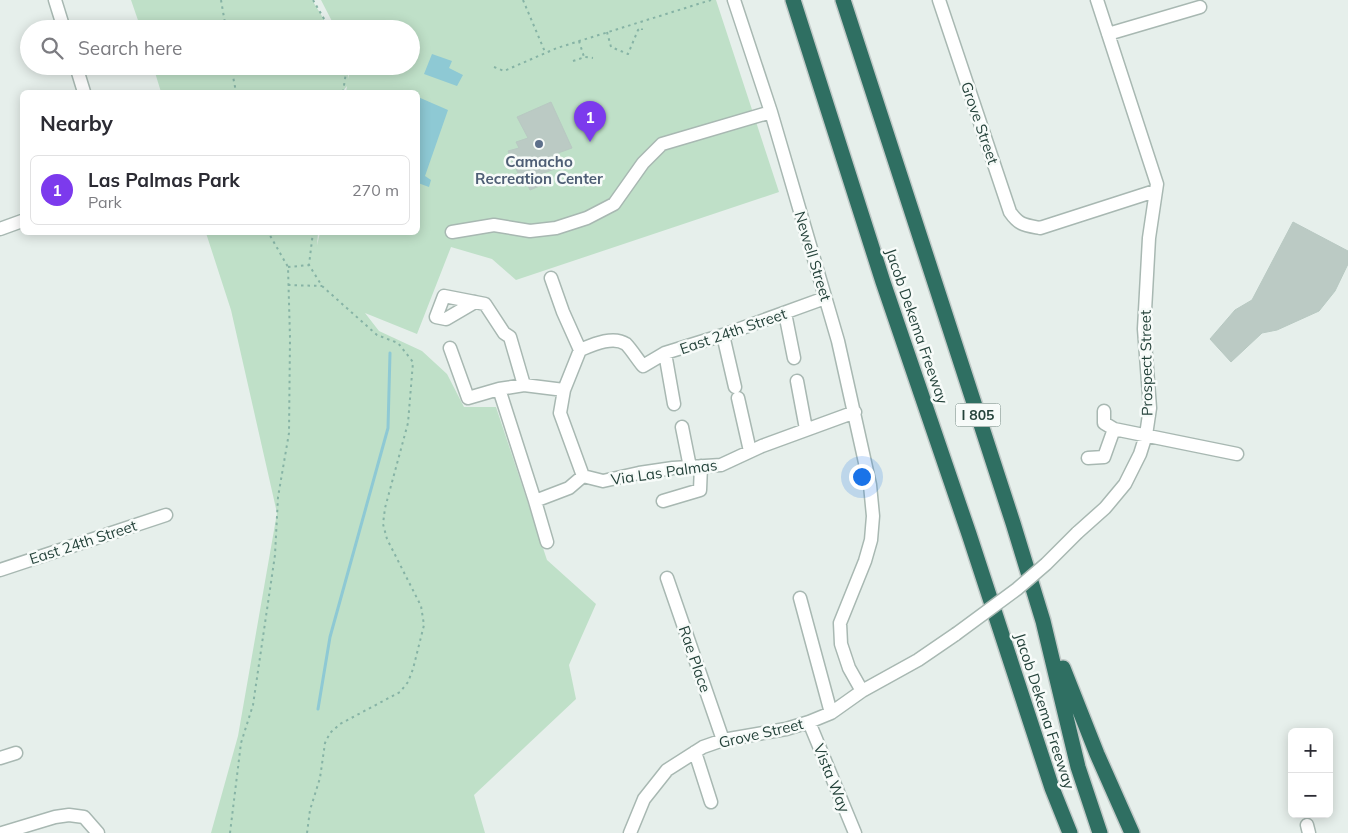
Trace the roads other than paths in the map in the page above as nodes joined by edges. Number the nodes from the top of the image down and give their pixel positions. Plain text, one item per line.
1 (55, 0) edge
2 (734, 0) edge
3 (793, 0) edge
4 (843, 0) edge
5 (939, 0) edge
6 (1097, 0) edge
7 (1200, 7) dead end
8 (61, 20) edge
9 (1108, 34) junction
10 (79, 75) edge
11 (83, 90) edge
12 (771, 112) junction
13 (1155, 191) junction
14 (20, 222) edge
15 (0, 229) edge
16 (452, 232) dead end
17 (551, 278) dead end
18 (825, 298) junction
19 (475, 302) dead end
20 (785, 313) junction
21 (723, 335) junction
22 (450, 348) dead end
23 (580, 350) junction
24 (665, 353) junction
25 (794, 358) dead end
26 (798, 381) dead end
27 (524, 385) junction
28 (499, 389) junction
29 (564, 390) junction
30 (674, 404) dead end
31 (1104, 410) dead end
32 (855, 412) junction
33 (682, 427) dead end
34 (806, 429) junction
35 (1114, 429) junction
36 (1146, 436) junction
37 (750, 451) junction
38 (1238, 454) dead end
39 (1088, 458) dead end
40 (695, 466) junction
41 (583, 476) junction
42 (535, 501) junction
43 (663, 501) dead end
44 (166, 515) dead end
45 (547, 542) dead end
46 (0, 570) edge
47 (667, 578) dead end
48 (800, 598) dead end
49 (1043, 621) junction
50 (862, 691) junction
51 (831, 712) junction
52 (809, 722) junction
53 (723, 740) junction
54 (695, 752) junction
55 (16, 753) dead end
56 (0, 758) edge
57 (711, 802) dead end
58 (1069, 832) edge
59 (2, 833) edge
60 (98, 833) edge
61 (630, 833) edge
62 (855, 833) edge
63 (1100, 833) edge
64 (1132, 833) edge

1 - 8 street
2 - 12 street, Newell Street
3 - 58 highway, Jacob Dekema Freeway / I 805
4 - 49 highway, Jacob Dekema Freeway / I 805
5 - 13 street, Grove Street
6 - 9 street, Prospect Street
7 - 9 street
9 - 13 street, Prospect Street
10 - 11 street
12 - 16 street
12 - 18 street, Newell Street
13 - 36 street, Prospect Street
14 - 15 street
17 - 23 street
18 - 20 street, East 24th Street
18 - 32 street, Newell Street
19 - 27 street
20 - 21 street, East 24th Street
20 - 25 street
21 - 24 street, East 24th Street
21 - 37 street
22 - 28 street
23 - 24 street, East 24th Street
23 - 29 street
24 - 30 street
26 - 34 street
27 - 28 street
27 - 29 street
28 - 42 street
29 - 41 street
31 - 35 street
32 - 34 street, Via Las Palmas
32 - 50 street, Newell Street
33 - 40 street
34 - 37 street, Via Las Palmas
35 - 36 street
35 - 39 street
36 - 38 street
36 - 50 street, Prospect Street, bridge
37 - 40 street, Via Las Palmas
40 - 41 street, Via Las Palmas
40 - 43 street
41 - 42 street
42 - 45 street
44 - 46 street, East 24th Street
47 - 53 street, Rae Place
48 - 51 street
49 - 63 highway, Jacob Dekema Freeway / I 805
49 - 64 highway
50 - 51 street, Grove Street
51 - 52 street, Grove Street
52 - 53 street, Grove Street
52 - 62 street, Vista Way
53 - 54 street, Grove Street
54 - 57 street
54 - 61 street, Grove Street
55 - 56 street
59 - 60 street

